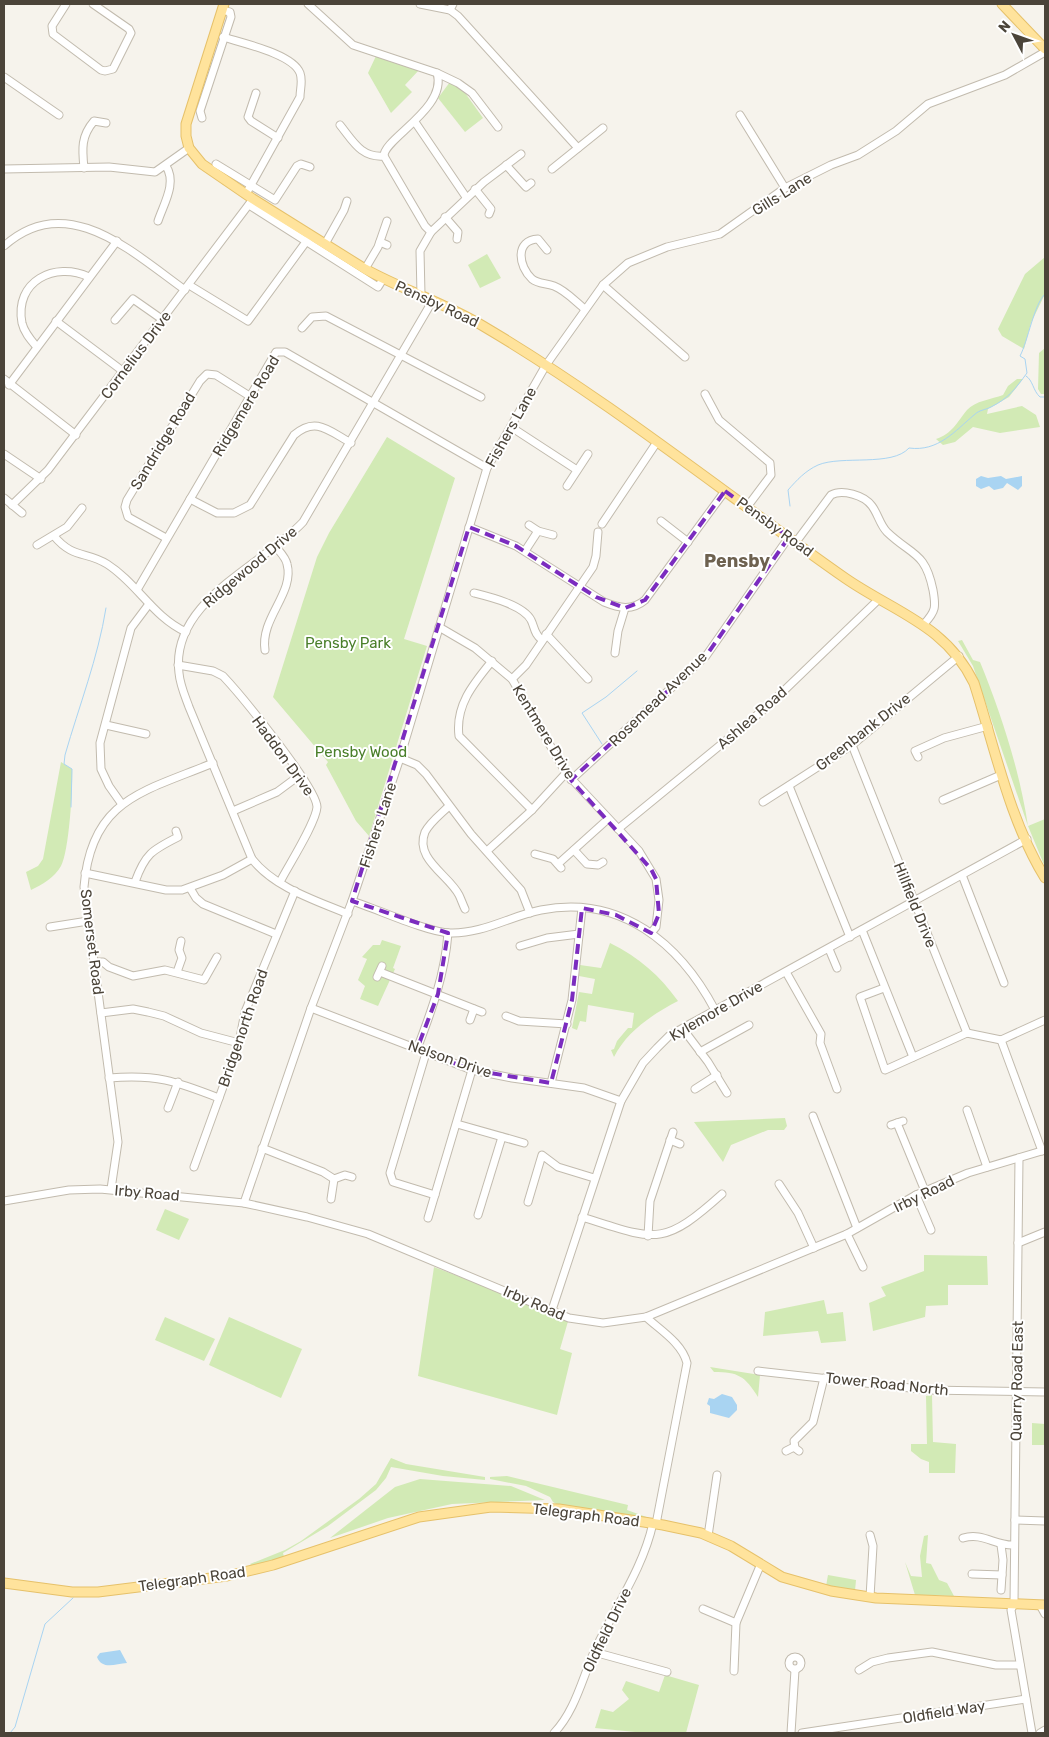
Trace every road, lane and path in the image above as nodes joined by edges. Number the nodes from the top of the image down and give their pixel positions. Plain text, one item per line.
1 (65, 4) edge
2 (93, 4) edge
3 (308, 4) edge
4 (420, 4) edge
5 (1002, 4) edge
6 (223, 7) edge
7 (452, 7) edge
8 (223, 37) junction
9 (1045, 50) edge
10 (437, 73) junction
11 (4, 77) edge
12 (246, 98) dead end
13 (59, 115) dead end
14 (740, 115) dead end
15 (202, 118) dead end
16 (106, 122) dead end
17 (415, 122) junction
18 (340, 125) dead end
19 (498, 127) dead end
20 (602, 128) dead end
21 (278, 138) junction
22 (190, 148) junction
23 (578, 148) junction
24 (520, 154) dead end
25 (384, 156) junction
26 (216, 164) dead end
27 (506, 165) junction
28 (166, 166) junction
29 (310, 167) dead end
30 (84, 168) junction
31 (4, 169) edge
32 (552, 169) dead end
33 (531, 184) dead end
34 (252, 186) junction
35 (785, 188) junction
36 (475, 189) junction
37 (466, 197) junction
38 (250, 199) junction
39 (347, 201) dead end
40 (492, 210) dead end
41 (445, 217) junction
42 (158, 221) dead end
43 (387, 221) dead end
44 (431, 232) junction
45 (460, 235) dead end
46 (308, 239) junction
47 (116, 242) junction
48 (325, 244) junction
49 (4, 246) edge
50 (547, 250) dead end
51 (348, 264) junction
52 (365, 268) junction
53 (89, 277) junction
54 (383, 279) junction
55 (603, 285) junction
56 (187, 288) junction
57 (421, 294) junction
58 (433, 300) junction
59 (585, 309) junction
60 (115, 320) dead end
61 (163, 320) junction
62 (56, 321) junction
63 (302, 328) dead end
64 (36, 346) junction
65 (402, 354) junction
66 (685, 357) dead end
67 (546, 365) junction
68 (124, 372) junction
69 (6, 382) edge
70 (705, 394) dead end
71 (251, 397) junction
72 (481, 397) dead end
73 (374, 403) junction
74 (511, 427) junction
75 (76, 435) junction
76 (657, 442) junction
77 (351, 443) junction
78 (4, 454) edge
79 (588, 454) dead end
80 (487, 468) junction
81 (577, 470) junction
82 (41, 479) junction
83 (567, 486) dead end
84 (725, 491) junction
85 (4, 498) edge
86 (190, 499) junction
87 (12, 505) junction
88 (747, 507) junction
89 (82, 508) dead end
90 (22, 514) dead end
91 (660, 521) dead end
92 (602, 524) dead end
93 (529, 525) dead end
94 (469, 526) junction
95 (538, 531) junction
96 (598, 532) dead end
97 (553, 535) dead end
98 (54, 536) junction
99 (166, 538) junction
100 (793, 540) junction
101 (688, 542) junction
102 (37, 545) dead end
103 (276, 547) junction
104 (525, 552) junction
105 (579, 586) junction
106 (137, 590) junction
107 (474, 593) dead end
108 (880, 600) junction
109 (149, 604) junction
110 (625, 608) junction
111 (924, 624) junction
112 (438, 628) junction
113 (186, 632) junction
114 (544, 637) junction
115 (265, 651) dead end
116 (615, 652) dead end
117 (959, 656) junction
118 (492, 661) junction
119 (178, 665) junction
120 (512, 679) junction
121 (589, 679) dead end
122 (106, 725) junction
123 (988, 726) junction
124 (146, 734) dead end
125 (852, 745) junction
126 (918, 757) dead end
127 (400, 758) junction
128 (213, 763) junction
129 (566, 773) junction
130 (300, 775) junction
131 (1001, 775) junction
132 (571, 780) junction
133 (789, 786) junction
134 (943, 800) dead end
135 (763, 802) dead end
136 (121, 804) junction
137 (449, 806) junction
138 (532, 810) junction
139 (233, 811) junction
140 (608, 819) junction
141 (618, 829) junction
142 (176, 831) dead end
143 (1027, 839) junction
144 (574, 850) junction
145 (486, 852) junction
146 (535, 854) dead end
147 (252, 859) junction
148 (603, 862) dead end
149 (85, 873) junction
150 (962, 875) junction
151 (1045, 878) edge
152 (135, 882) junction
153 (280, 882) junction
154 (190, 888) junction
155 (295, 891) junction
156 (352, 901) junction
157 (914, 902) junction
158 (582, 908) junction
159 (465, 909) dead end
160 (530, 913) junction
161 (348, 914) junction
162 (88, 920) junction
163 (50, 927) dead end
164 (862, 930) junction
165 (448, 933) junction
166 (651, 933) junction
167 (276, 934) junction
168 (579, 934) junction
169 (850, 937) junction
170 (181, 941) dead end
171 (520, 946) dead end
172 (829, 949) junction
173 (217, 954) dead end
174 (94, 962) junction
175 (837, 968) dead end
176 (177, 972) junction
177 (380, 972) dead end
178 (786, 972) junction
179 (1004, 983) dead end
180 (884, 988) junction
181 (438, 994) junction
182 (311, 1008) junction
183 (474, 1009) junction
184 (715, 1010) junction
185 (482, 1012) dead end
186 (101, 1013) junction
187 (506, 1016) dead end
188 (470, 1020) dead end
189 (1045, 1020) edge
190 (567, 1024) junction
191 (749, 1025) dead end
192 (682, 1029) junction
193 (967, 1033) junction
194 (1000, 1040) junction
195 (239, 1043) junction
196 (418, 1049) junction
197 (700, 1052) junction
198 (426, 1053) junction
199 (913, 1057) junction
200 (472, 1070) junction
201 (717, 1075) junction
202 (109, 1078) junction
203 (178, 1082) junction
204 (551, 1083) junction
205 (697, 1085) dead end
206 (837, 1089) dead end
207 (727, 1093) dead end
208 (219, 1098) junction
209 (621, 1101) junction
210 (168, 1108) dead end
211 (967, 1110) dead end
212 (813, 1116) dead end
213 (897, 1123) dead end
214 (456, 1124) junction
215 (673, 1132) dead end
216 (502, 1137) junction
217 (670, 1140) junction
218 (524, 1143) dead end
219 (680, 1144) dead end
220 (262, 1148) junction
221 (1044, 1151) edge
222 (1019, 1158) junction
223 (194, 1167) dead end
224 (987, 1167) junction
225 (352, 1177) dead end
226 (594, 1178) junction
227 (334, 1179) junction
228 (779, 1184) dead end
229 (111, 1189) junction
230 (925, 1191) junction
231 (722, 1194) dead end
232 (435, 1195) junction
233 (916, 1195) junction
234 (331, 1199) dead end
235 (4, 1201) edge
236 (528, 1202) dead end
237 (244, 1203) junction
238 (478, 1215) dead end
239 (582, 1217) junction
240 (428, 1218) dead end
241 (857, 1228) junction
242 (931, 1230) dead end
243 (1045, 1232) edge
244 (847, 1234) junction
245 (648, 1236) junction
246 (1018, 1243) junction
247 (814, 1248) junction
248 (862, 1267) dead end
249 (552, 1310) junction
250 (646, 1317) junction
251 (758, 1371) dead end
252 (824, 1378) junction
253 (1016, 1390) junction
254 (1045, 1392) edge
255 (786, 1451) dead end
256 (717, 1474) dead end
257 (1015, 1520) junction
258 (1045, 1521) edge
259 (655, 1524) junction
260 (870, 1535) dead end
261 (708, 1536) junction
262 (962, 1538) dead end
263 (1001, 1545) junction
264 (1014, 1545) junction
265 (760, 1566) junction
266 (972, 1574) dead end
267 (1002, 1575) junction
268 (4, 1583) edge
269 (1002, 1590) dead end
270 (870, 1597) junction
271 (1014, 1604) junction
272 (1043, 1605) edge
273 (703, 1609) dead end
274 (1045, 1614) edge
275 (736, 1623) junction
276 (594, 1652) junction
277 (1020, 1665) junction
278 (795, 1670) dead end
279 (859, 1670) dead end
280 (667, 1672) dead end
281 (734, 1672) dead end
282 (1026, 1699) junction
283 (1045, 1730) edge
284 (554, 1733) edge
285 (790, 1733) edge
286 (802, 1733) edge
287 (1032, 1733) edge
288 (1040, 1733) edge

1 - 2 street
3 - 10 street
4 - 7 street
5 - 9 main road
6 - 8 street
6 - 22 main road
7 - 23 street
8 - 15 street
8 - 21 street, Cornelius Drive
9 - 35 street, Gills Lane
10 - 17 street
10 - 19 street
11 - 13 street
12 - 21 street
14 - 35 street
16 - 30 street
17 - 25 street
17 - 37 street
18 - 25 street
20 - 23 street
21 - 34 street, Cornelius Drive
22 - 28 street
22 - 38 main road, Pensby Road
23 - 32 street
24 - 27 street
25 - 44 street
26 - 34 street
27 - 33 street
27 - 36 street
28 - 30 street
28 - 42 street
29 - 34 street
30 - 31 street
34 - 38 street, Cornelius Drive
35 - 55 street, Gills Lane
36 - 37 street
36 - 40 street
37 - 41 street
38 - 46 main road, Pensby Road
38 - 56 street, Cornelius Drive
39 - 48 street
41 - 44 street
41 - 45 street
43 - 52 street
44 - 57 street
46 - 48 main road, Pensby Road
46 - 51 street, Pensby Road
46 - 56 street
47 - 49 street
47 - 53 street
47 - 56 street
48 - 51 main road, Pensby Road
50 - 59 street
51 - 52 main road, Pensby Road
51 - 54 street, Pensby Road
52 - 54 main road, Pensby Road
53 - 62 street
53 - 64 street
54 - 57 main road, Pensby Road
55 - 59 street, Gills Lane
55 - 66 street
56 - 61 street, Cornelius Drive
57 - 58 main road, Pensby Road
58 - 65 street, Ridgewood Drive
58 - 67 main road, Pensby Road
59 - 67 street, Gills Lane
60 - 61 street
61 - 68 street, Cornelius Drive
62 - 64 street
62 - 68 street
63 - 65 street
64 - 69 street
65 - 72 street
65 - 73 street, Ridgewood Drive
67 - 74 street, Fishers Lane
67 - 76 main road, Pensby Road
68 - 75 street, Cornelius Drive
69 - 75 street
70 - 88 street
71 - 73 street, Ridgemere Road
71 - 86 street, Ridgemere Road
71 - 99 street, Sandridge Road
73 - 77 street, Ridgewood Drive
73 - 80 street, Ridgemere Road
74 - 80 street, Fishers Lane
74 - 81 street
75 - 82 street, Cornelius Drive
76 - 84 main road, Pensby Road
76 - 92 street
77 - 86 street
77 - 103 street, Ridgewood Drive
78 - 82 street
79 - 81 street
80 - 94 street, Fishers Lane
81 - 83 street
82 - 87 street, Cornelius Drive
84 - 88 main road, Pensby Road
84 - 101 street
85 - 87 street
86 - 99 street, Ridgemere Road
87 - 90 street
88 - 100 main road, Pensby Road
89 - 98 street
91 - 101 street
93 - 95 street
94 - 104 street
94 - 112 street, Fishers Lane
95 - 97 street
95 - 104 street
96 - 105 street
98 - 102 street
98 - 106 street
99 - 106 street, Ridgemere Road
100 - 108 main road, Pensby Road
100 - 111 street, Rosemead Avenue
100 - 132 street, Rosemead Avenue
101 - 110 street
103 - 113 street, Ridgewood Drive
103 - 115 street
104 - 105 street
105 - 110 street
105 - 114 street
106 - 109 street
107 - 114 street
108 - 111 main road, Pensby Road
108 - 141 street, Ashlea Road
109 - 113 street
109 - 122 street
110 - 116 street
111 - 117 main road, Pensby Road
112 - 118 street, Kentmere Drive
112 - 127 street, Fishers Lane
113 - 119 street, Ridgewood Drive
114 - 120 street
114 - 121 street
117 - 123 main road, Pensby Road
117 - 125 street, Greenbank Drive
118 - 120 street, Kentmere Drive
118 - 138 street
119 - 128 street, Ridgewood Drive
119 - 130 street, Haddon Drive
120 - 129 street, Kentmere Drive
122 - 124 street
122 - 136 street
123 - 126 street
123 - 131 main road, Pensby Road
125 - 133 street, Greenbank Drive
125 - 157 street, Hillfield Drive
127 - 137 street
127 - 156 street, Fishers Lane
128 - 136 street, Somerset Road
128 - 139 street, Ridgewood Drive
129 - 132 street, Kentmere Drive
129 - 138 street
130 - 139 street
130 - 153 street, Haddon Drive
131 - 134 street
131 - 143 main road, Pensby Road
132 - 140 street, Kentmere Drive
133 - 135 street, Greenbank Drive
133 - 169 street
136 - 149 street, Somerset Road
137 - 145 street
137 - 159 street
138 - 145 street
139 - 147 street, Ridgewood Drive
140 - 141 street, Kentmere Drive
140 - 144 street
141 - 166 street, Kentmere Drive
142 - 152 street
143 - 150 street, Kylemore Drive
143 - 151 main road, Pensby Road
144 - 146 street
144 - 148 street
145 - 160 street
147 - 153 street, Ridgewood Drive
147 - 154 street
149 - 152 street
149 - 162 street, Somerset Road
150 - 157 street, Kylemore Drive
150 - 179 street
152 - 154 street
153 - 155 street, Ridgewood Drive
154 - 167 street
155 - 161 street, Ridgewood Drive
155 - 167 street, Bridgenorth Road
156 - 161 street, Fishers Lane
156 - 165 street
157 - 164 street, Kylemore Drive
157 - 193 street, Hillfield Drive
158 - 160 street
158 - 166 street
158 - 168 street
160 - 165 street
161 - 182 street, Fishers Lane
162 - 163 street
162 - 174 street, Somerset Road
164 - 169 street, Kylemore Drive
164 - 180 street
165 - 181 street
166 - 184 street
167 - 195 street, Bridgenorth Road
168 - 171 street
168 - 190 street
169 - 172 street, Kylemore Drive
170 - 176 street
172 - 175 street
172 - 178 street, Kylemore Drive
173 - 176 street
174 - 176 street
174 - 186 street, Somerset Road
177 - 181 street
178 - 184 street, Kylemore Drive
178 - 206 street
180 - 199 street
180 - 199 street
181 - 183 street
181 - 196 street
182 - 196 street, Nelson Drive
182 - 220 street, Fishers Lane
183 - 185 street
183 - 188 street
184 - 192 street, Kylemore Drive
186 - 195 street
186 - 202 street, Somerset Road
187 - 190 street
189 - 194 street
190 - 204 street
191 - 197 street
192 - 197 street
192 - 209 street, Kylemore Drive
193 - 194 street
193 - 199 street
194 - 221 street
195 - 208 street, Bridgenorth Road
196 - 198 street, Nelson Drive
197 - 201 street
198 - 200 street, Nelson Drive
198 - 232 street
200 - 204 street, Nelson Drive
200 - 214 street
201 - 205 street
201 - 207 street
202 - 203 street
202 - 229 street, Somerset Road
203 - 208 street
203 - 210 street
204 - 209 street, Nelson Drive
208 - 223 street, Bridgenorth Road
209 - 226 street, Kylemore Drive
211 - 224 street
212 - 241 street
213 - 230 street
214 - 216 street
214 - 232 street
215 - 217 street
216 - 218 street
216 - 238 street
217 - 219 street
217 - 245 street
220 - 227 street
220 - 237 street, Fishers Lane
221 - 222 street, Irby Road
222 - 224 street, Irby Road
222 - 246 street, Quarry Road East
224 - 230 street, Irby Road
225 - 227 street
226 - 236 street
226 - 239 street, Kylemore Drive
227 - 234 street
228 - 247 street
229 - 235 street, Irby Road
229 - 237 street, Irby Road
230 - 233 street, Irby Road
231 - 245 street
232 - 240 street
233 - 241 street, Irby Road
233 - 242 street
237 - 249 street, Irby Road
239 - 245 street
239 - 249 street, Kylemore Drive
241 - 244 street, Irby Road
243 - 246 street
244 - 247 street, Irby Road
244 - 248 street
246 - 253 street, Quarry Road East
247 - 250 street, Irby Road
249 - 250 street, Irby Road
250 - 259 street, Oldfield Drive
251 - 252 street, Tower Road North
252 - 253 street, Tower Road North
252 - 255 street
253 - 254 street, Tower Road North
253 - 257 street, Quarry Road East
256 - 261 street
257 - 258 street
257 - 264 street, Quarry Road East
259 - 261 main road, Telegraph Road
259 - 268 main road, Telegraph Road
259 - 276 street, Oldfield Drive
260 - 270 street
261 - 265 main road, Telegraph Road
262 - 263 street
263 - 264 street
263 - 267 street
264 - 271 street, Quarry Road East
265 - 270 main road, Telegraph Road
265 - 275 street
266 - 267 street
267 - 269 street
270 - 271 main road, Telegraph Road
271 - 272 main road, Telegraph Road
271 - 277 street, Quarry Road East
272 - 274 street
273 - 275 street
275 - 281 street
276 - 280 street
276 - 284 street, Oldfield Drive
277 - 279 street
277 - 282 street, Quarry Road East
278 - 285 street
282 - 286 street, Oldfield Way
282 - 287 street, Quarry Road East
283 - 288 street

